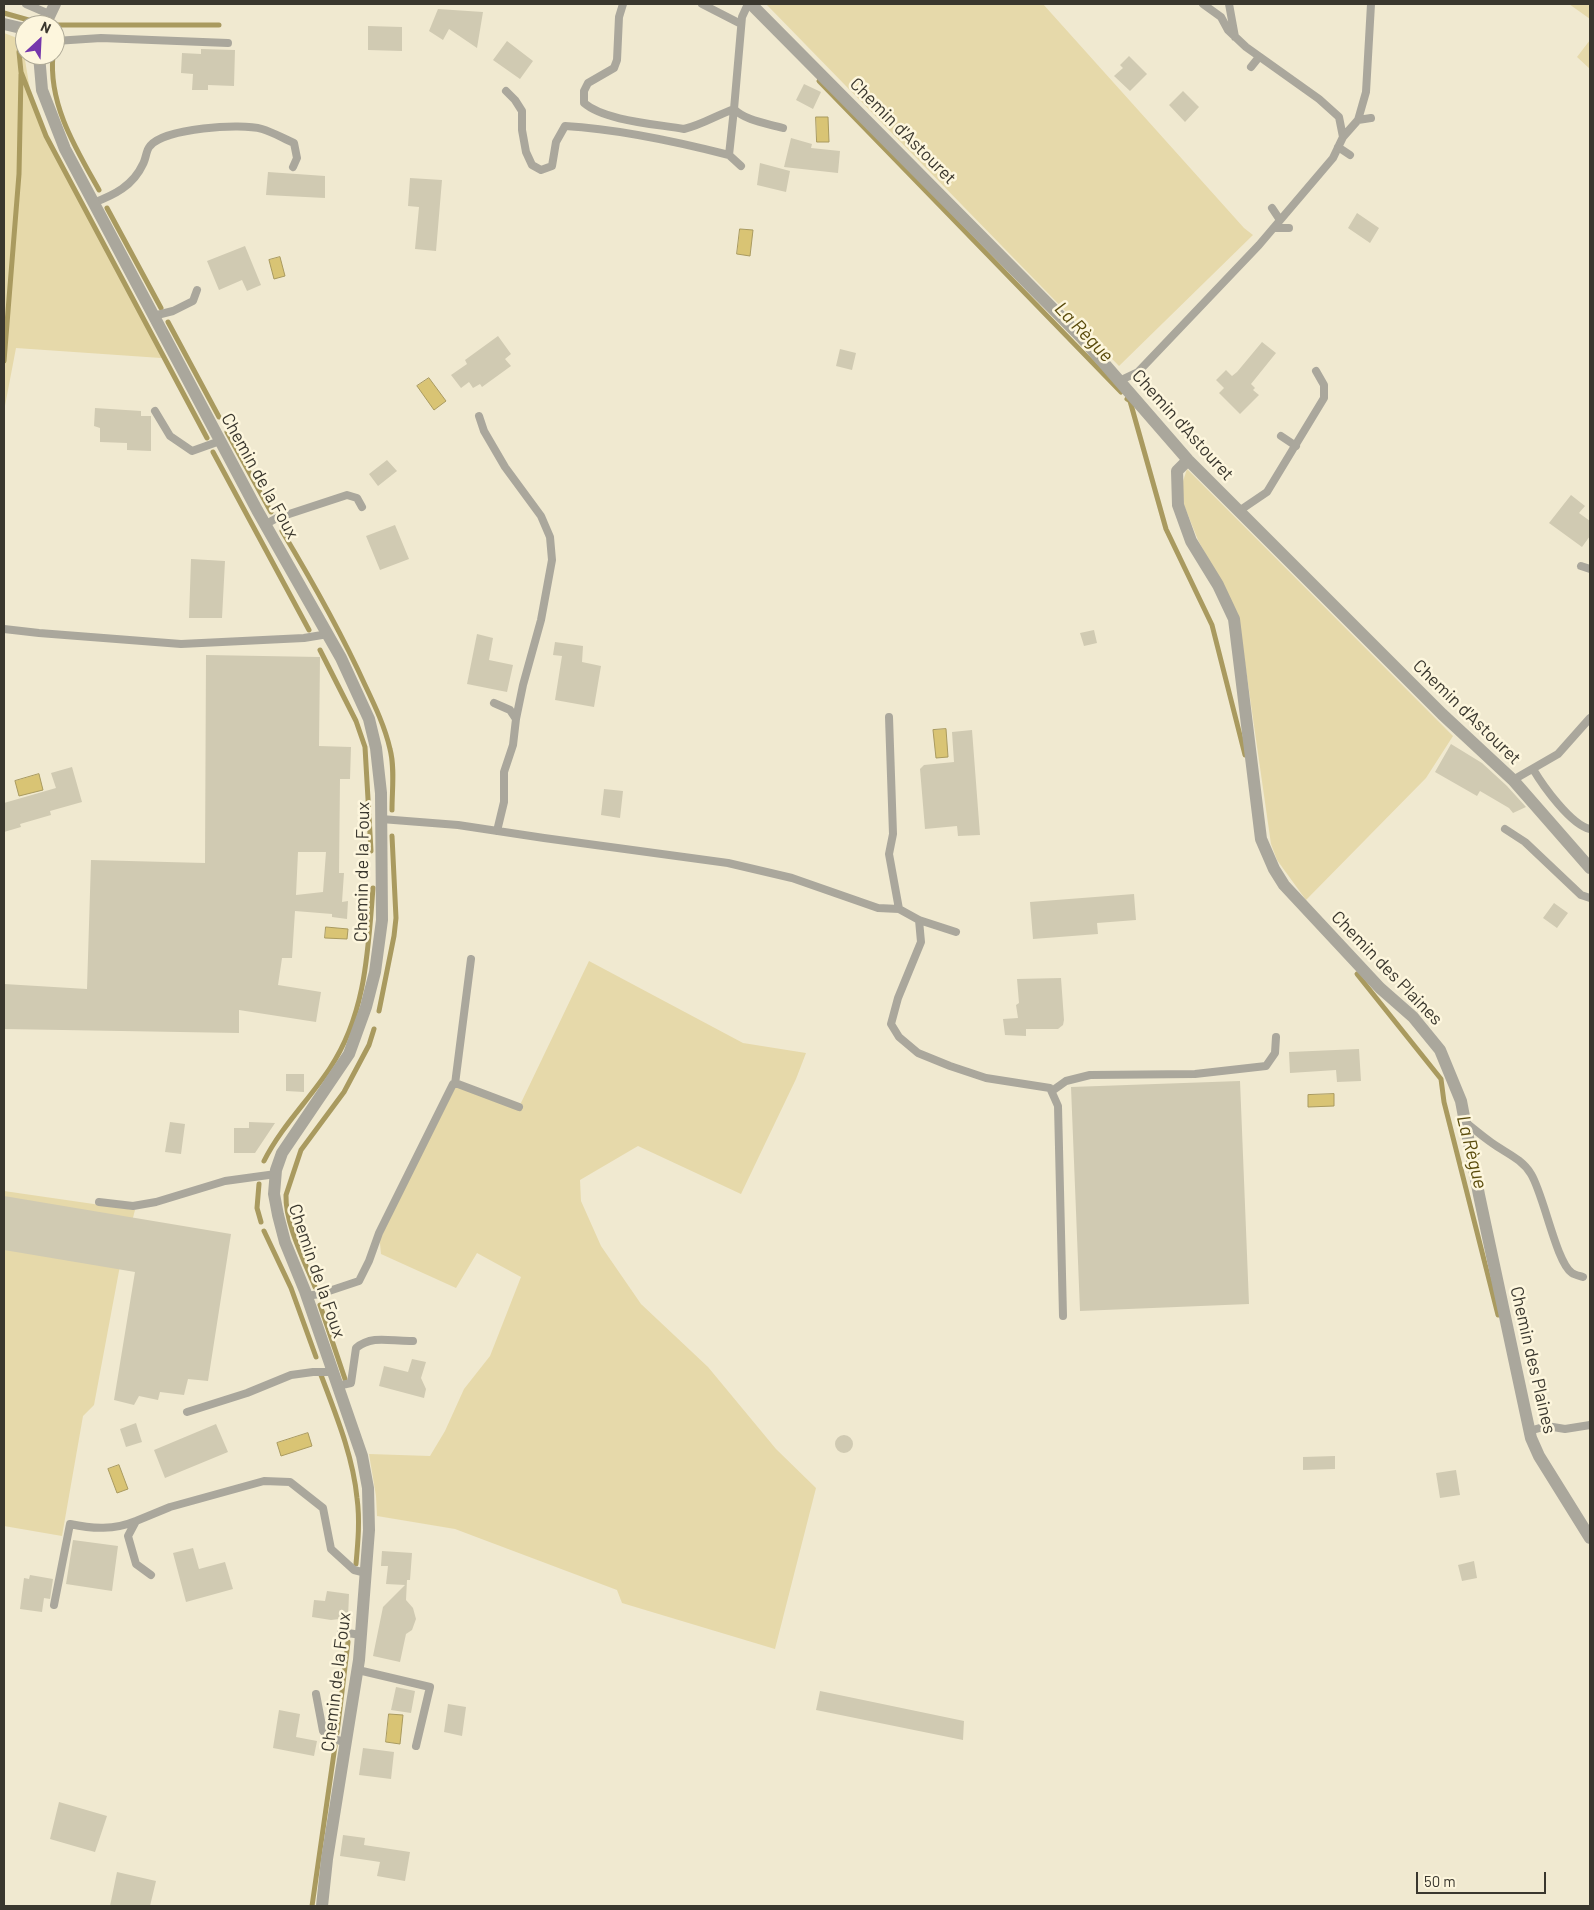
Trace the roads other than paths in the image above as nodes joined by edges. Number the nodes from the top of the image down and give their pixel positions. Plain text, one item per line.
1 (26, 4) edge
2 (623, 4) edge
3 (702, 4) edge
4 (750, 4) edge
5 (1203, 4) edge
6 (1229, 4) edge
7 (1372, 4) edge
8 (50, 14) edge
9 (1238, 15) dead end
10 (1232, 22) junction
11 (741, 24) junction
12 (1235, 37) junction
13 (65, 40) edge
14 (228, 42) dead end
15 (1259, 56) junction
16 (40, 65) edge
17 (1251, 67) dead end
18 (506, 91) dead end
19 (734, 109) junction
20 (1371, 118) dead end
21 (1358, 120) junction
22 (783, 128) dead end
23 (1343, 137) junction
24 (1338, 147) junction
25 (1350, 155) dead end
26 (729, 156) junction
27 (741, 166) dead end
28 (293, 167) dead end
29 (93, 203) junction
30 (1272, 208) dead end
31 (1280, 220) junction
32 (1274, 228) junction
33 (1289, 228) dead end
34 (197, 290) dead end
35 (153, 316) junction
36 (1316, 371) dead end
37 (1119, 381) junction
38 (155, 411) dead end
39 (479, 416) dead end
40 (1281, 436) dead end
41 (220, 441) junction
42 (1296, 446) junction
43 (1188, 460) junction
44 (362, 507) dead end
45 (1239, 511) junction
46 (266, 524) junction
47 (1581, 566) dead end
48 (1590, 569) edge
49 (4, 628) edge
50 (328, 634) junction
51 (494, 702) dead end
52 (889, 717) dead end
53 (1590, 718) edge
54 (516, 719) junction
55 (1533, 769) junction
56 (1513, 780) junction
57 (381, 819) junction
58 (1504, 829) dead end
59 (1590, 829) edge
60 (497, 831) junction
61 (1590, 868) edge
62 (1590, 898) edge
63 (899, 909) junction
64 (919, 920) junction
65 (956, 932) dead end
66 (471, 959) dead end
67 (1276, 1037) dead end
68 (455, 1084) junction
69 (1052, 1091) junction
70 (519, 1108) dead end
71 (1465, 1122) junction
72 (276, 1174) junction
73 (99, 1202) dead end
74 (1583, 1277) dead end
75 (306, 1296) junction
76 (1063, 1316) dead end
77 (413, 1340) dead end
78 (332, 1372) junction
79 (337, 1386) junction
80 (187, 1412) dead end
81 (1590, 1426) edge
82 (1529, 1431) junction
83 (136, 1521) junction
84 (1590, 1538) edge
85 (366, 1573) junction
86 (151, 1575) dead end
87 (54, 1605) dead end
88 (341, 1632) dead end
89 (361, 1635) junction
90 (358, 1670) junction
91 (316, 1694) dead end
92 (346, 1742) junction
93 (416, 1746) dead end
94 (322, 1906) edge

1 - 8 lane
2 - 19 lane
3 - 11 lane
4 - 11 lane
4 - 37 street, Chemin d'Astouret
5 - 12 lane
6 - 10 lane
7 - 21 lane
9 - 10 lane
10 - 12 lane
11 - 19 lane
12 - 15 lane
13 - 14 lane
15 - 17 lane
15 - 23 lane
16 - 29 street, Chemin de la Foux
18 - 26 lane
19 - 22 lane
19 - 26 lane
20 - 21 lane
21 - 23 lane
23 - 24 lane
24 - 25 lane
24 - 31 lane
26 - 27 lane
28 - 29 lane
29 - 35 street, Chemin de la Foux
30 - 31 lane
31 - 32 lane
32 - 33 lane
32 - 37 lane
34 - 35 lane
35 - 41 street, Chemin de la Foux
36 - 42 lane
37 - 43 street, Chemin d'Astouret
38 - 41 lane
39 - 54 lane
40 - 42 lane
41 - 46 street, Chemin de la Foux
42 - 45 lane
43 - 45 street, Chemin d'Astouret
43 - 71 street, Chemin des Plaines
44 - 46 lane
45 - 56 street, Chemin d'Astouret
46 - 50 street, Chemin de la Foux
47 - 48 lane
49 - 50 lane
50 - 57 street, Chemin de la Foux
51 - 54 lane
52 - 63 lane
53 - 55 lane
54 - 60 lane
55 - 56 lane
55 - 59 lane
56 - 61 street, Chemin d'Astouret
57 - 60 lane
57 - 72 street, Chemin de la Foux
58 - 62 lane
60 - 63 lane
63 - 64 lane
64 - 65 lane
64 - 69 lane
66 - 68 lane
67 - 69 lane
68 - 70 lane
68 - 75 lane
69 - 76 lane
71 - 74 lane
71 - 82 street, Chemin des Plaines
72 - 73 lane
72 - 75 street, Chemin de la Foux
75 - 78 street, Chemin de la Foux
77 - 79 lane
78 - 79 street, Chemin de la Foux
78 - 80 lane
79 - 85 street, Chemin de la Foux
81 - 82 lane
82 - 84 street, Chemin des Plaines
83 - 85 lane
83 - 86 lane
83 - 87 lane
85 - 89 street, Chemin de la Foux
88 - 89 lane
89 - 90 street, Chemin de la Foux
90 - 92 street, Chemin de la Foux
90 - 93 lane
91 - 92 lane
92 - 94 street, Chemin de la Foux

